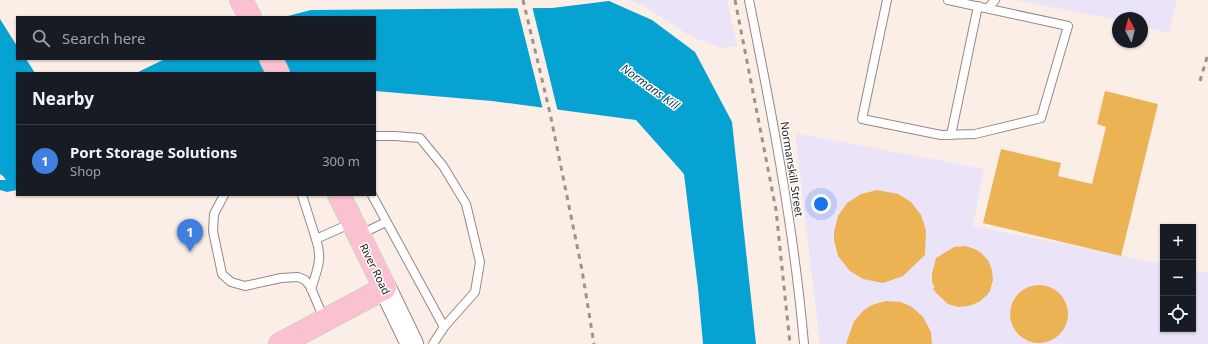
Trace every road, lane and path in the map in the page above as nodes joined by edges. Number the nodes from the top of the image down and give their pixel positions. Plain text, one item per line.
1 (748, 0) edge
2 (887, 0) edge
3 (948, 0) edge
4 (995, 0) edge
5 (978, 6) junction
6 (988, 8) junction
7 (272, 60) edge
8 (278, 72) edge
9 (951, 135) junction
10 (376, 136) edge
11 (223, 196) edge
12 (302, 196) edge
13 (340, 196) edge
14 (373, 196) edge
15 (386, 222) junction
16 (356, 229) junction
17 (316, 239) junction
18 (385, 288) junction
19 (311, 289) junction
20 (324, 320) junction
21 (444, 327) junction
22 (280, 344) edge
23 (412, 344) edge
24 (434, 344) edge
25 (804, 344) edge

1 - 25 lane, Normanskill Street
2 - 9 lane
3 - 5 lane
4 - 6 lane
5 - 6 lane
5 - 9 lane
6 - 9 lane
7 - 8 main road
10 - 21 lane
11 - 19 lane
12 - 17 lane
13 - 16 main road, River Road
14 - 15 lane
15 - 16 lane
15 - 21 lane
16 - 17 lane
16 - 18 main road, River Road
17 - 19 lane
18 - 20 main road
18 - 23 main road, River Road
19 - 20 lane
20 - 22 main road
21 - 24 lane

